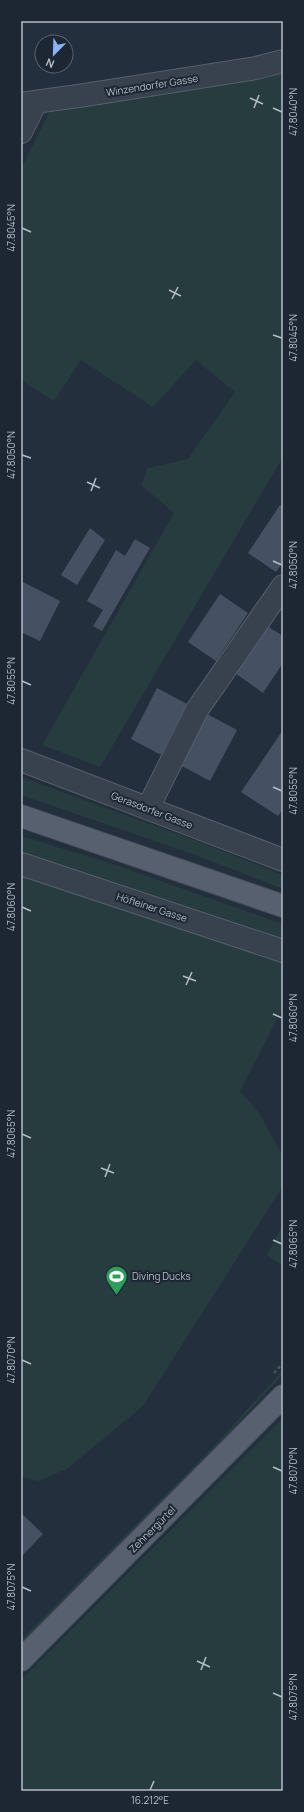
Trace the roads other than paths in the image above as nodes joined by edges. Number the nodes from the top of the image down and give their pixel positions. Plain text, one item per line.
1 (283, 61) edge
2 (28, 103) edge
3 (21, 132) edge
4 (283, 586) edge
5 (21, 760) edge
6 (148, 808) junction
7 (21, 816) edge
8 (283, 860) edge
9 (21, 864) edge
10 (283, 906) edge
11 (283, 950) edge
12 (283, 1396) edge
13 (21, 1660) edge

1 - 2 street, Winzendorfer Gasse
2 - 3 street
4 - 6 street
5 - 6 street, Gerasdorfer Gasse
6 - 8 street, Gerasdorfer Gasse
7 - 10 main road
9 - 11 street, Höfleiner Gasse
12 - 13 main road, Zehnergürtel

